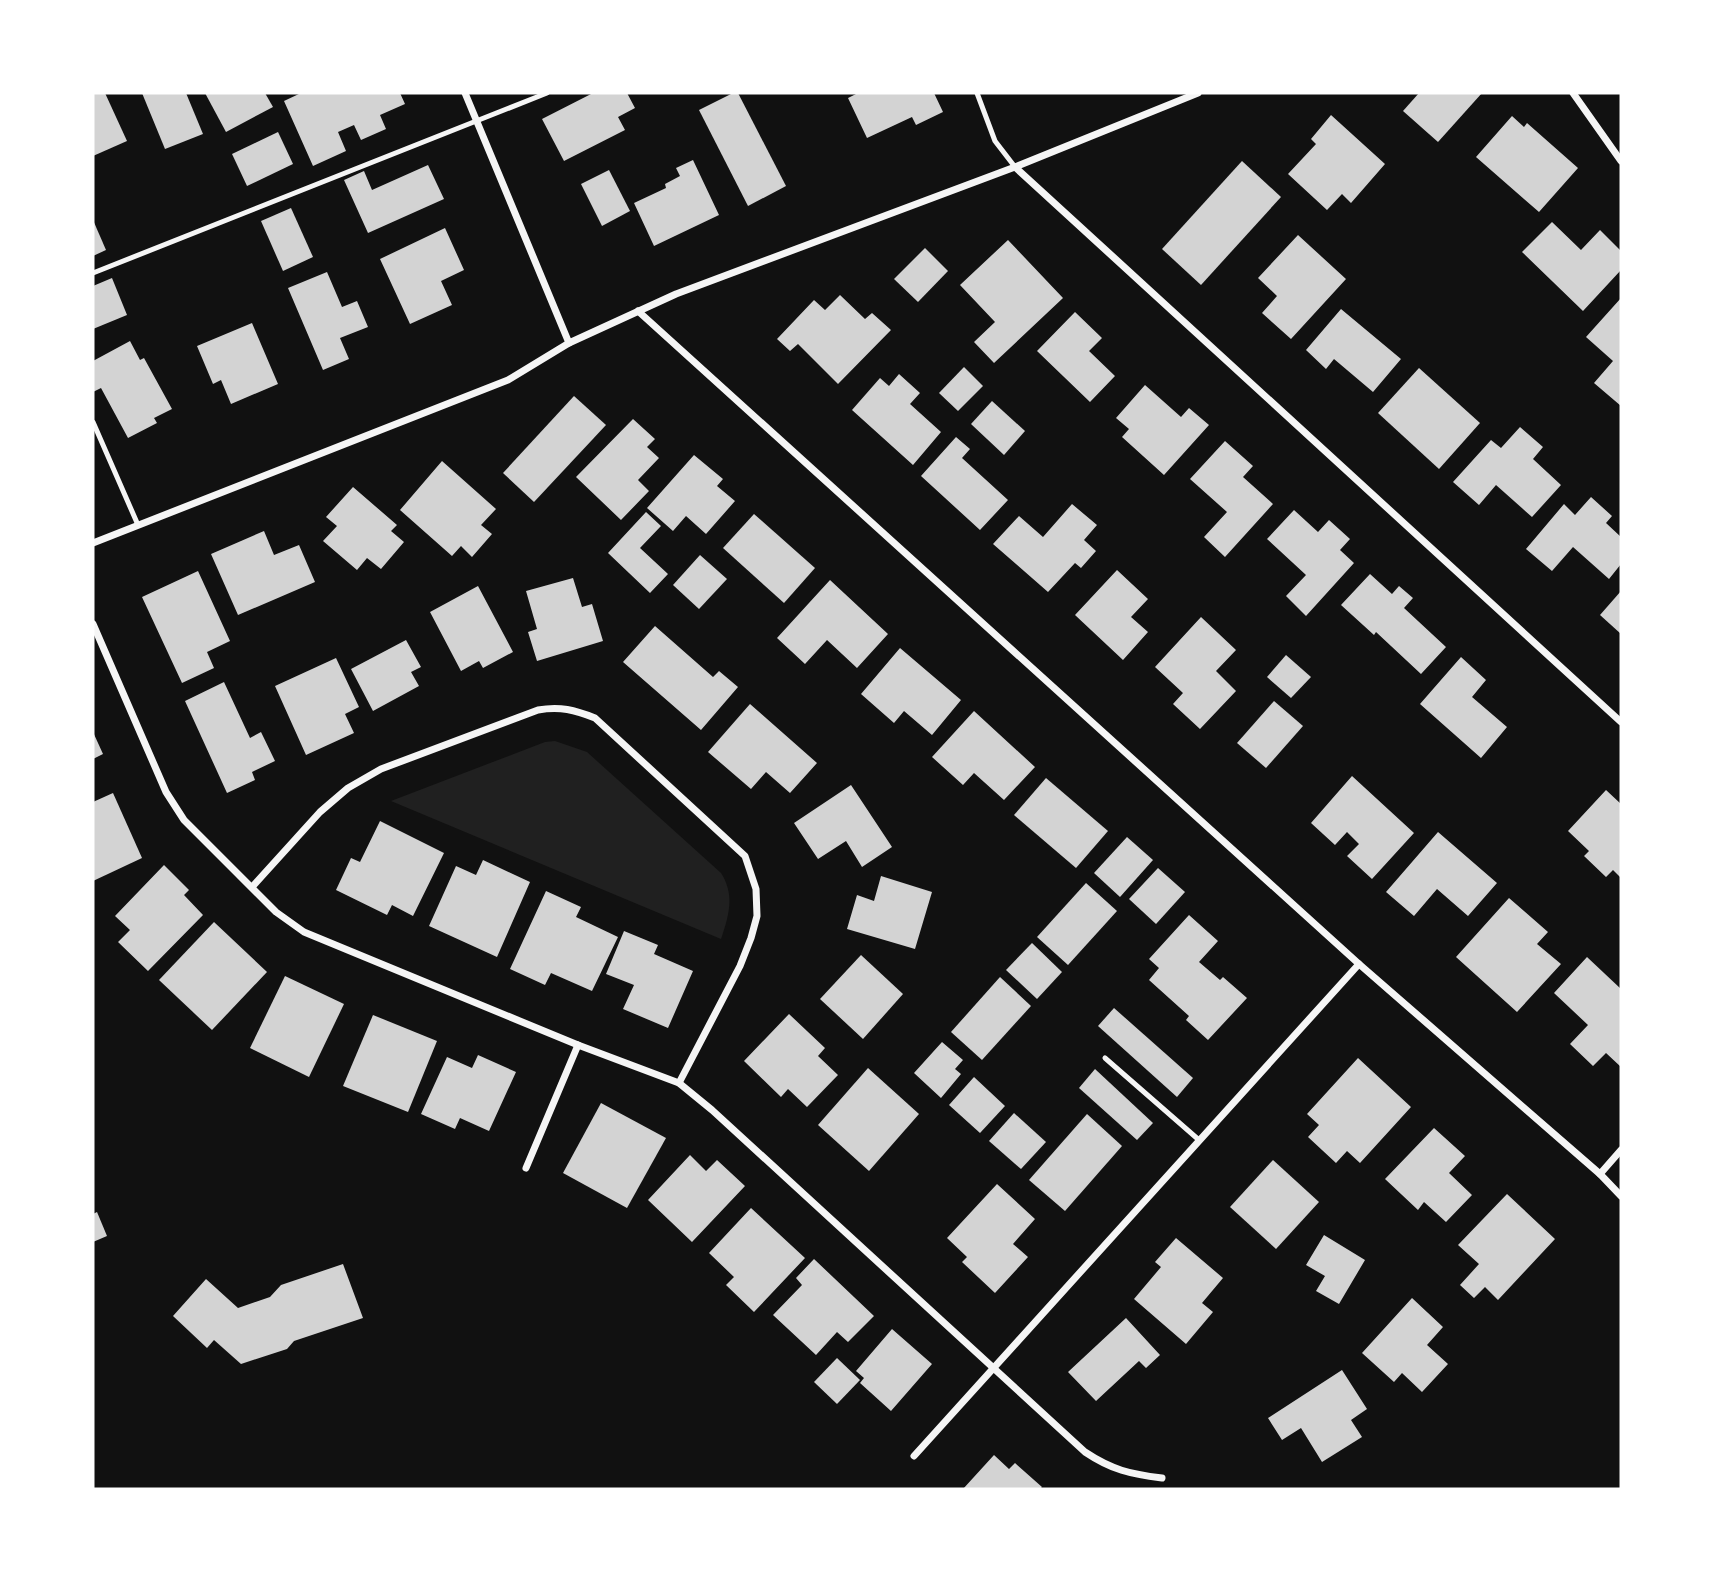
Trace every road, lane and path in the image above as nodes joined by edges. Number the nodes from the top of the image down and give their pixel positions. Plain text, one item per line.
1 (465, 93) edge
2 (547, 93) edge
3 (977, 93) edge
4 (1198, 93) edge
5 (1573, 93) edge
6 (477, 121) junction
7 (1621, 161) edge
8 (1015, 167) junction
9 (93, 273) edge
10 (638, 311) junction
11 (569, 343) junction
12 (93, 422) edge
13 (138, 525) junction
14 (93, 543) edge
15 (93, 624) edge
16 (1621, 722) edge
17 (253, 886) junction
18 (1359, 964) junction
19 (578, 1045) junction
20 (1105, 1058) dead end
21 (679, 1083) junction
22 (1199, 1140) junction
23 (1621, 1150) edge
24 (526, 1168) dead end
25 (1600, 1174) junction
26 (1621, 1196) edge
27 (993, 1368) junction
28 (914, 1456) dead end
29 (1162, 1478) dead end

1 - 6 street
2 - 6 lane
3 - 8 lane
4 - 8 street
5 - 7 street
6 - 9 lane
6 - 11 street
8 - 10 street
8 - 16 street
10 - 11 street
10 - 18 street
11 - 13 street
12 - 13 lane
13 - 14 street
15 - 17 street
17 - 19 street
17 - 21 street
18 - 22 street
18 - 25 street
19 - 21 street
19 - 24 street
20 - 22 lane
21 - 27 street
22 - 27 street
23 - 25 street
25 - 26 street
27 - 28 street
27 - 29 street

